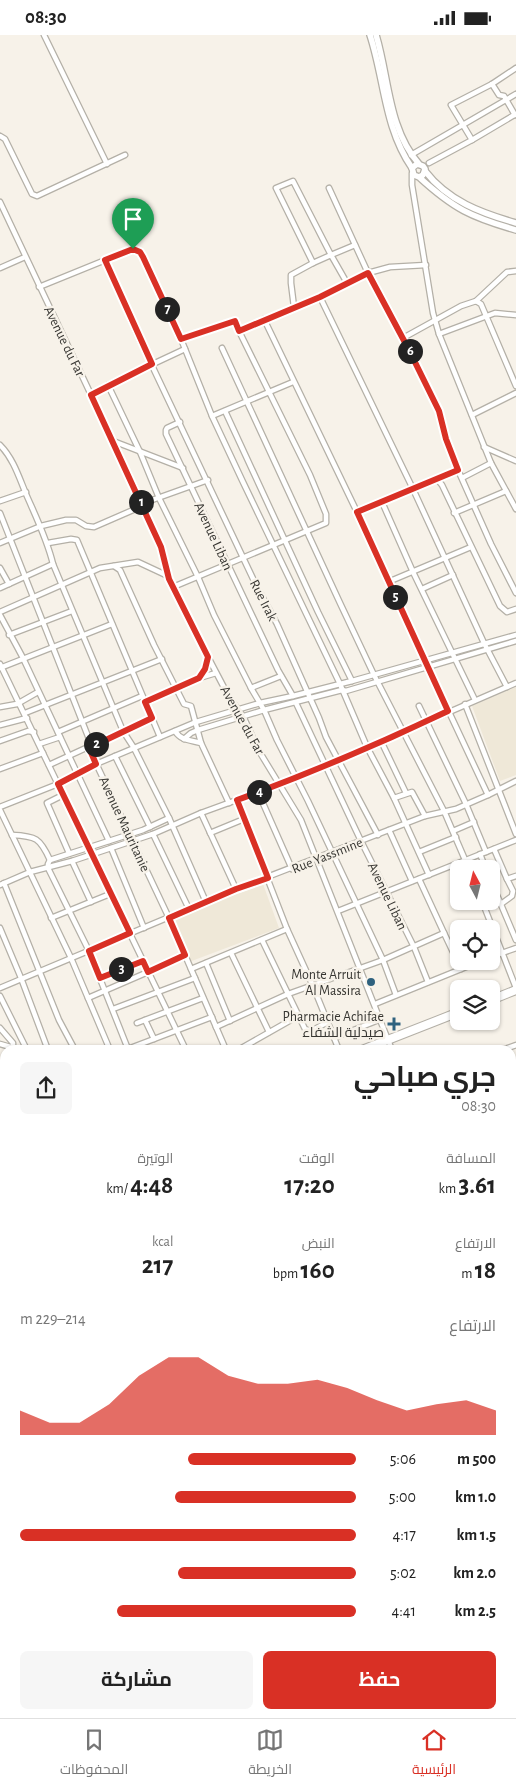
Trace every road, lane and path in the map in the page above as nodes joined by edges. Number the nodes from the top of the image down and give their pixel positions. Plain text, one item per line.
1 (44, 35) edge
2 (370, 35) edge
3 (376, 35) edge
4 (516, 68) edge
5 (492, 84) junction
6 (516, 93) edge
7 (506, 99) junction
8 (515, 114) edge
9 (464, 125) junction
10 (0, 136) edge
11 (472, 140) junction
12 (125, 155) dead end
13 (411, 155) junction
14 (107, 164) junction
15 (424, 167) junction
16 (415, 173) junction
17 (329, 189) dead end
18 (0, 202) edge
19 (516, 223) edge
20 (516, 230) edge
21 (355, 245) junction
22 (331, 255) junction
23 (24, 257) junction
24 (105, 260) junction
25 (313, 263) junction
26 (426, 265) junction
27 (0, 268) edge
28 (516, 271) edge
29 (368, 273) junction
30 (346, 283) junction
31 (39, 287) junction
32 (320, 297) junction
33 (476, 301) junction
34 (294, 307) junction
35 (486, 315) junction
36 (516, 315) edge
37 (264, 319) junction
38 (435, 321) junction
39 (239, 331) junction
40 (439, 334) junction
41 (403, 338) junction
42 (181, 339) junction
43 (185, 349) junction
44 (222, 349) dead end
45 (152, 364) junction
46 (293, 382) junction
47 (108, 385) junction
48 (516, 386) edge
49 (268, 392) junction
50 (516, 393) edge
51 (91, 395) junction
52 (247, 402) junction
53 (226, 411) junction
54 (472, 415) junction
55 (212, 416) junction
56 (180, 422) junction
57 (113, 441) junction
58 (484, 447) junction
59 (1, 448) edge
60 (140, 452) junction
61 (516, 461) edge
62 (491, 463) junction
63 (183, 468) junction
64 (458, 470) junction
65 (462, 478) junction
66 (437, 479) junction
67 (208, 480) junction
68 (190, 485) junction
69 (413, 489) junction
70 (506, 491) junction
71 (26, 492) junction
72 (159, 498) junction
73 (0, 501) edge
74 (382, 501) junction
75 (142, 504) junction
76 (473, 505) junction
77 (516, 509) edge
78 (357, 512) junction
79 (0, 513) edge
80 (454, 513) junction
81 (40, 526) junction
82 (307, 529) junction
83 (11, 538) junction
84 (284, 539) junction
85 (0, 543) edge
86 (48, 543) junction
87 (272, 545) junction
88 (471, 547) junction
89 (243, 557) junction
90 (446, 559) junction
91 (53, 564) junction
92 (228, 564) junction
93 (114, 566) junction
94 (0, 568) edge
95 (90, 572) junction
96 (413, 572) junction
97 (453, 575) junction
98 (25, 576) junction
99 (168, 576) junction
100 (198, 577) junction
101 (388, 582) junction
102 (9, 584) junction
103 (61, 584) junction
104 (173, 587) junction
105 (0, 588) edge
106 (422, 589) junction
107 (516, 593) edge
108 (33, 597) junction
109 (516, 609) edge
110 (72, 611) junction
111 (0, 612) edge
112 (0, 615) edge
113 (44, 622) junction
114 (112, 624) junction
115 (9, 635) junction
116 (516, 635) edge
117 (82, 636) junction
118 (516, 641) edge
119 (484, 643) junction
120 (53, 647) junction
121 (488, 649) junction
122 (452, 652) junction
123 (208, 657) junction
124 (455, 658) junction
125 (23, 659) junction
126 (162, 659) junction
127 (425, 661) junction
128 (1, 667) edge
129 (428, 668) junction
130 (132, 671) junction
131 (216, 673) junction
132 (374, 675) junction
133 (281, 676) junction
134 (199, 678) junction
135 (352, 681) junction
136 (379, 682) junction
137 (102, 683) junction
138 (516, 683) edge
139 (340, 684) junction
140 (177, 687) junction
141 (507, 687) junction
142 (251, 688) junction
143 (342, 690) junction
144 (38, 692) junction
145 (308, 692) junction
146 (72, 695) junction
147 (142, 696) junction
148 (293, 696) junction
149 (311, 698) junction
150 (475, 700) junction
151 (18, 701) junction
152 (145, 702) junction
153 (260, 703) junction
154 (296, 703) junction
155 (465, 704) junction
156 (45, 705) junction
157 (419, 706) dead end
158 (0, 707) edge
159 (112, 708) junction
160 (238, 709) junction
161 (264, 710) junction
162 (448, 711) junction
163 (26, 716) junction
164 (243, 716) junction
165 (152, 718) junction
166 (82, 720) junction
167 (196, 722) junction
168 (426, 722) junction
169 (0, 725) edge
170 (123, 731) junction
171 (175, 731) junction
172 (198, 731) junction
173 (34, 732) junction
174 (404, 732) junction
175 (59, 734) junction
176 (160, 737) junction
177 (184, 739) junction
178 (0, 741) edge
179 (382, 741) junction
180 (201, 743) junction
181 (39, 744) junction
182 (367, 747) junction
183 (89, 748) junction
184 (134, 748) junction
185 (43, 753) junction
186 (70, 756) junction
187 (115, 756) junction
188 (338, 759) junction
189 (96, 764) junction
190 (49, 765) junction
191 (326, 765) junction
192 (0, 769) edge
193 (78, 775) junction
194 (297, 778) junction
195 (516, 781) edge
196 (58, 784) junction
197 (279, 784) junction
198 (498, 790) junction
199 (258, 792) junction
200 (406, 793) junction
201 (63, 795) junction
202 (488, 795) junction
203 (394, 798) junction
204 (237, 800) junction
205 (229, 803) junction
206 (466, 804) junction
207 (0, 809) edge
208 (444, 811) junction
209 (201, 813) junction
210 (425, 816) junction
211 (169, 818) junction
212 (244, 819) junction
213 (474, 822) junction
214 (406, 824) junction
215 (173, 826) junction
216 (150, 827) junction
217 (390, 830) junction
218 (453, 831) junction
219 (210, 833) junction
220 (129, 834) junction
221 (154, 834) junction
222 (12, 835) junction
223 (378, 835) junction
224 (516, 835) edge
225 (456, 837) junction
226 (515, 840) edge
227 (109, 841) junction
228 (133, 841) junction
229 (361, 841) junction
230 (516, 846) edge
231 (88, 847) junction
232 (110, 848) junction
233 (494, 849) junction
234 (419, 852) junction
235 (486, 852) junction
236 (69, 853) junction
237 (332, 853) junction
238 (91, 854) junction
239 (480, 854) junction
240 (317, 859) junction
241 (50, 860) junction
242 (466, 860) joint
243 (482, 860) edge
244 (72, 861) junction
245 (450, 866) edge
246 (48, 868) junction
247 (292, 869) junction
248 (30, 873) junction
249 (429, 875) junction
250 (516, 875) edge
251 (268, 878) junction
252 (419, 879) junction
253 (507, 879) junction
254 (412, 881) junction
255 (2, 884) edge
256 (236, 889) junction
257 (386, 892) junction
258 (110, 894) junction
259 (91, 902) junction
260 (206, 902) junction
261 (355, 904) junction
262 (501, 904) joint
263 (189, 909) junction
264 (485, 910) edge
265 (68, 911) junction
266 (338, 911) junction
267 (51, 918) junction
268 (169, 918) junction
269 (0, 928) edge
270 (144, 928) junction
271 (287, 929) junction
272 (130, 933) junction
273 (444, 933) junction
274 (262, 940) junction
275 (516, 940) edge
276 (450, 946) edge
277 (414, 947) junction
278 (516, 948) edge
279 (89, 951) junction
280 (231, 953) junction
281 (502, 953) junction
282 (185, 955) junction
283 (72, 959) junction
284 (143, 961) junction
285 (383, 961) junction
286 (206, 963) junction
287 (191, 969) junction
288 (360, 969) junction
289 (458, 970) edge
290 (41, 971) junction
291 (148, 972) junction
292 (21, 978) junction
293 (100, 978) junction
294 (195, 978) junction
295 (428, 982) junction
296 (314, 986) junction
297 (0, 988) edge
298 (516, 989) edge
299 (105, 991) junction
300 (158, 992) junction
301 (288, 994) junction
302 (396, 995) junction
303 (0, 996) edge
304 (500, 996) edge
305 (88, 998) junction
306 (203, 998) junction
307 (375, 1004) junction
308 (258, 1008) junction
309 (113, 1009) junction
310 (167, 1012) junction
311 (298, 1015) junction
312 (450, 1016) edge
313 (212, 1017) junction
314 (381, 1019) junction
315 (145, 1020) junction
316 (230, 1021) junction
317 (137, 1023) dead end
318 (328, 1023) junction
319 (216, 1027) junction
320 (0, 1028) edge
321 (177, 1031) junction
322 (269, 1032) junction
323 (334, 1038) junction
324 (154, 1039) junction
325 (388, 1040) junction
326 (13, 1045) edge
327 (24, 1045) edge
328 (46, 1045) edge
329 (74, 1045) edge
330 (108, 1045) edge
331 (125, 1045) edge
332 (137, 1045) edge
333 (184, 1045) edge
334 (224, 1045) edge
335 (247, 1045) edge
336 (337, 1045) edge
337 (375, 1045) edge
338 (390, 1045) edge

1 - 14 street
2 - 16 street
3 - 13 street
4 - 5 street
5 - 7 street
5 - 9 street
6 - 7 street
7 - 8 street
7 - 9 street
8 - 11 street
9 - 11 street
9 - 13 street
10 - 14 street
11 - 15 street
12 - 14 street
13 - 15 street
15 - 16 street
15 - 16 street
15 - 19 street
16 - 20 street
16 - 26 street
17 - 21 street
18 - 23 street, Avenue du Far
21 - 22 street
21 - 29 street
22 - 25 street
22 - 25 street
22 - 30 street
23 - 27 street
23 - 31 street, Avenue du Far
24 - 31 street
24 - 42 street
24 - 45 street, Rue Irak
25 - 34 street
26 - 29 street
26 - 38 street
28 - 33 street
29 - 30 street
29 - 41 street
30 - 32 street
31 - 51 street, Avenue du Far
32 - 34 street
32 - 69 street
33 - 35 street
33 - 38 street
34 - 37 street
35 - 36 street
35 - 40 street
35 - 48 street
37 - 39 street
37 - 46 street
38 - 40 street
38 - 41 street
39 - 42 street
39 - 49 street
40 - 54 street
41 - 64 street
42 - 43 street
43 - 45 street
43 - 55 street
44 - 52 street
45 - 47 street
45 - 56 street, Rue Irak
46 - 49 street
46 - 78 street
47 - 51 street
47 - 60 street
49 - 52 street
49 - 82 street
50 - 54 street
51 - 57 street, Avenue du Far
52 - 53 street
52 - 82 street
53 - 55 street
53 - 84 street
54 - 58 street
55 - 87 street
56 - 63 street, Avenue Liban
56 - 67 street, Rue Irak
57 - 60 street
57 - 75 street, Avenue du Far
58 - 61 street
58 - 62 street
59 - 71 street
60 - 63 street
60 - 72 street
62 - 65 street
62 - 70 street
63 - 68 street, Avenue Liban
64 - 65 street
64 - 66 street
65 - 76 street
66 - 69 street
66 - 80 street
67 - 68 street
67 - 89 street, Rue Irak
68 - 72 street
68 - 92 street, Avenue Liban
69 - 74 street
69 - 90 street
70 - 76 street
70 - 77 street
71 - 73 street
71 - 81 street
72 - 75 street
72 - 100 street
74 - 78 street
74 - 96 street
75 - 81 street
75 - 99 street, Avenue du Far
76 - 80 street
76 - 107 street
78 - 101 street
79 - 83 street, Avenue Mauritanie
80 - 88 street
81 - 83 street
81 - 86 street
82 - 84 street
82 - 132 street
83 - 85 street
83 - 98 street, Avenue Mauritanie
84 - 87 street
84 - 135 street
86 - 91 street
86 - 95 street
87 - 89 street
87 - 139 street
88 - 90 street
88 - 109 street
89 - 92 street
89 - 145 street, Rue Irak
90 - 96 street
90 - 97 street
91 - 98 street
91 - 103 street
92 - 100 street
92 - 133 street, Avenue Liban
93 - 95 street
93 - 99 street
93 - 126 street
94 - 102 street
95 - 103 street
95 - 114 street
96 - 101 street
96 - 106 street
97 - 106 street
97 - 119 street
98 - 102 street
98 - 108 street, Avenue Mauritanie
99 - 104 street, Avenue du Far
100 - 104 street
100 - 142 street
101 - 127 street
102 - 105 street
103 - 108 street
103 - 110 street
104 - 123 street, Avenue du Far
106 - 122 street
108 - 111 street
108 - 113 street, Avenue Mauritanie
110 - 113 street
110 - 117 street
112 - 115 street
113 - 115 street
113 - 120 street, Avenue Mauritanie
114 - 117 street
114 - 130 street
115 - 125 street
116 - 119 street
117 - 120 street
117 - 137 street
118 - 121 street
119 - 121 street
119 - 122 street
120 - 125 street
120 - 146 street, Avenue Mauritanie
121 - 124 street
121 - 141 street
122 - 124 street
122 - 127 street
123 - 131 street, Avenue du Far
123 - 134 street
124 - 129 street
124 - 150 street
125 - 128 street
125 - 144 street
126 - 130 street
126 - 140 street
127 - 129 street
127 - 132 street
128 - 151 street
129 - 136 street
129 - 162 street
130 - 137 street
130 - 147 street
131 - 134 street
131 - 160 street, Avenue du Far
132 - 135 street
132 - 136 street
133 - 142 street
133 - 148 street, Avenue Liban
134 - 140 street
135 - 139 street
136 - 143 street
136 - 174 street
137 - 146 street
137 - 159 street
138 - 141 street
139 - 143 street
139 - 145 street
140 - 152 street
140 - 167 street
141 - 150 street
142 - 153 street
143 - 149 street
143 - 182 street
144 - 151 street
144 - 156 street
145 - 148 street
145 - 149 street, Rue Irak
146 - 156 street
146 - 166 street, Avenue Mauritanie
147 - 152 street
147 - 159 street
148 - 153 street
149 - 154 street
149 - 188 street, Rue Irak
150 - 155 street
151 - 158 street
151 - 163 street
152 - 165 street
153 - 160 street
153 - 161 street
154 - 161 street
154 - 191 street, Avenue Liban
155 - 162 street
155 - 198 street
156 - 163 street
156 - 175 street
157 - 168 street
159 - 166 street
159 - 170 street
160 - 164 street, Avenue du Far
160 - 167 street
161 - 164 street
161 - 194 street
162 - 168 street
162 - 202 street
163 - 169 street
163 - 173 street
164 - 172 street
164 - 197 street, Avenue du Far
165 - 170 street
165 - 176 street
166 - 175 street
166 - 183 street, Avenue Mauritanie
167 - 171 street
167 - 172 street
168 - 174 street
168 - 206 street
170 - 183 street
170 - 184 street
171 - 176 street
171 - 177 street
172 - 177 street
172 - 180 street
173 - 178 street
173 - 181 street
174 - 179 street
174 - 208 street
175 - 181 street
175 - 186 street
176 - 184 street
177 - 180 street
179 - 182 street
179 - 200 street
180 - 205 street
181 - 185 street
182 - 188 street
182 - 203 street
183 - 186 street
183 - 189 street, Avenue Mauritanie
184 - 187 street
184 - 211 street
185 - 190 street
185 - 192 street
186 - 190 street
186 - 193 street
187 - 189 street
187 - 216 street
188 - 191 street
188 - 223 street, Rue Irak
189 - 193 street
189 - 220 street, Avenue Mauritanie
190 - 196 street
191 - 194 street
191 - 229 street, Avenue Liban
193 - 196 street
193 - 227 street
194 - 197 street
194 - 237 street
195 - 198 street, Rue Yassmine
196 - 201 street
196 - 207 street
197 - 199 street
197 - 240 street, Avenue du Far
198 - 202 street, Rue Yassmine
198 - 224 street
199 - 204 street
199 - 247 street
200 - 203 street
200 - 210 street
201 - 231 street
201 - 236 street
202 - 206 street, Rue Yassmine
203 - 214 street
204 - 205 street
204 - 212 street
205 - 209 street
206 - 208 street, Rue Yassmine
206 - 213 street
207 - 222 street
208 - 210 street, Rue Yassmine
208 - 218 street
209 - 215 street
209 - 219 street
210 - 214 street, Rue Yassmine
211 - 215 street
211 - 216 street
212 - 219 street
212 - 251 street
213 - 218 street
213 - 235 street
214 - 217 street, Rue Yassmine
214 - 234 street
215 - 221 street
215 - 260 street
216 - 220 street
217 - 223 street, Rue Yassmine
217 - 254 street
218 - 225 street
219 - 256 street
220 - 227 street
220 - 228 street, Avenue Mauritanie
221 - 228 street
221 - 263 street
222 - 241 street
222 - 248 street
223 - 229 street, Rue Yassmine
225 - 234 street
225 - 242 street
226 - 230 street
226 - 233 street
227 - 231 street
228 - 232 street
228 - 268 street, Avenue Mauritanie
229 - 237 street, Rue Yassmine
229 - 257 street, Avenue Liban
231 - 236 street
231 - 238 street
232 - 238 street
232 - 270 street
233 - 235 street
233 - 253 street
234 - 249 street
235 - 239 street
236 - 241 street
237 - 240 street, Rue Yassmine
237 - 261 street
238 - 244 street
238 - 258 street
239 - 242 street
239 - 243 street
240 - 247 street, Rue Yassmine
240 - 266 street, Avenue du Far
241 - 246 street
244 - 246 street
244 - 259 street
245 - 249 street
246 - 248 street
246 - 265 street
247 - 251 street, Rue Yassmine
248 - 255 street
248 - 267 street
249 - 252 street
250 - 253 street
251 - 256 street, Rue Yassmine
251 - 271 street
252 - 254 street
252 - 273 street
253 - 262 street
254 - 257 street
255 - 290 street
256 - 260 street, Rue Yassmine
257 - 261 street
257 - 277 street, Avenue Liban
258 - 259 street
258 - 272 street
259 - 265 street
260 - 263 street, Rue Yassmine
261 - 266 street
261 - 285 street
262 - 275 street
263 - 268 street, Rue Yassmine
264 - 281 street
265 - 267 street
265 - 279 street
266 - 288 street, Avenue du Far
267 - 283 street
268 - 270 street, Rue Yassmine
268 - 282 street, Avenue Mauritanie
269 - 292 street
270 - 272 street, Rue Yassmine
271 - 274 street
271 - 296 street
272 - 279 street, Rue Yassmine
272 - 284 street
273 - 276 street
273 - 277 street
274 - 280 street
274 - 301 street
277 - 285 street
277 - 295 street, Avenue Liban
278 - 281 street
279 - 283 street, Rue Yassmine
279 - 293 street
280 - 286 street
280 - 308 street
281 - 298 street
282 - 287 street, Avenue Mauritanie
282 - 291 street
283 - 290 street, Rue Yassmine
283 - 305 street
284 - 291 street
284 - 293 street
285 - 288 street
285 - 302 street
286 - 287 street
286 - 316 street
287 - 294 street, Avenue Mauritanie
288 - 296 street
288 - 307 street, Avenue du Far
289 - 295 street
290 - 292 street, Rue Yassmine
290 - 329 street
291 - 299 street
291 - 300 street
292 - 297 street, Rue Yassmine
292 - 328 street
293 - 299 street
294 - 300 street
294 - 306 street, Avenue Mauritanie
295 - 302 street
296 - 301 street
296 - 318 street
298 - 304 main road
299 - 305 street
299 - 309 street
300 - 309 street
300 - 310 street
301 - 308 street
301 - 311 street
302 - 307 street
303 - 327 street
305 - 330 street
306 - 310 street
306 - 313 street, Avenue Mauritanie
307 - 314 street, Avenue du Far
308 - 316 street
308 - 322 street
309 - 331 street
310 - 315 street
310 - 321 street
311 - 318 street
311 - 322 street
312 - 325 main road
313 - 319 street, Avenue Mauritanie
313 - 321 street
314 - 323 street
314 - 325 street, Avenue du Far
315 - 317 street
315 - 324 street
316 - 319 street
318 - 323 street
319 - 334 street, Avenue Mauritanie
320 - 326 street
321 - 324 street
321 - 333 street
322 - 335 street
323 - 336 street
324 - 332 street
325 - 337 main road
325 - 338 street, Avenue du Far

